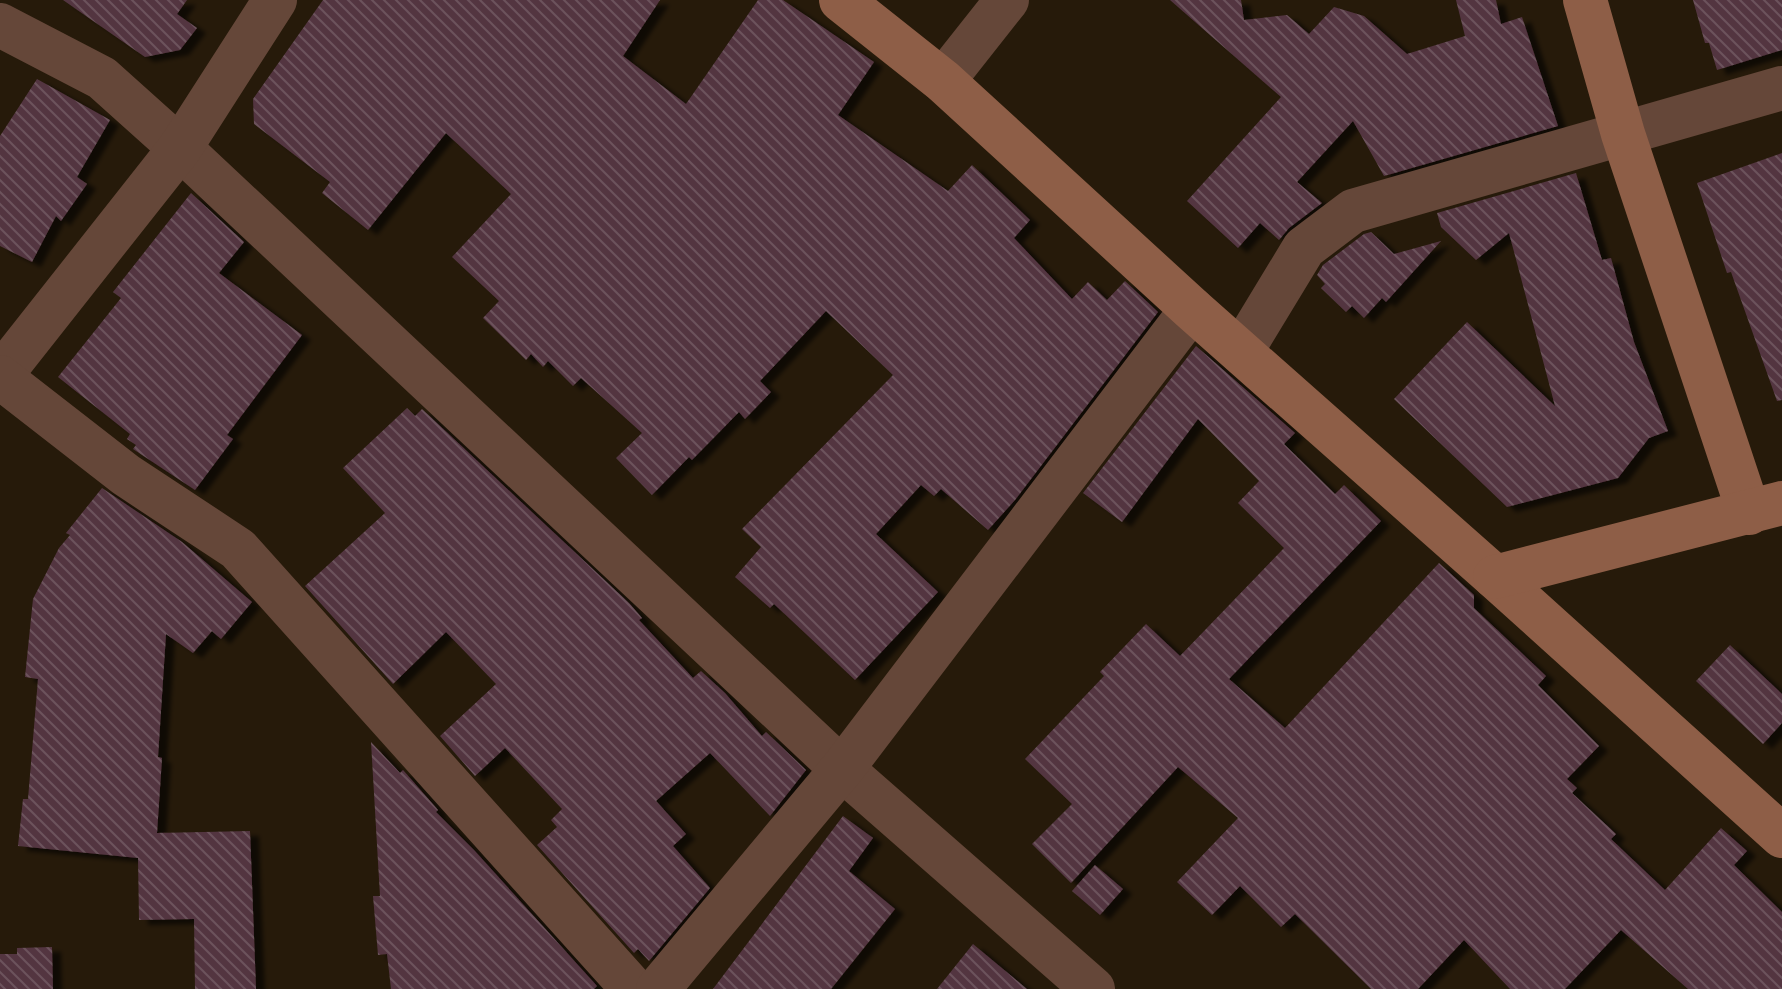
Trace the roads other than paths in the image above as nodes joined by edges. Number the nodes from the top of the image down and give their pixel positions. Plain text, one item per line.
1 (275, 0) edge
2 (841, 0) edge
3 (1007, 0) edge
4 (1585, 0) edge
5 (0, 25) edge
6 (943, 81) junction
7 (1782, 88) edge
8 (1623, 134) junction
9 (180, 148) junction
10 (1192, 309) junction
11 (1241, 352) junction
12 (0, 376) edge
13 (1766, 508) edge
14 (1495, 577) junction
15 (842, 769) junction
16 (1782, 836) edge
17 (633, 989) edge
18 (658, 989) edge
19 (1093, 989) edge

1 - 9 street
2 - 6 street
3 - 6 street
4 - 8 street
5 - 9 street
6 - 10 street
7 - 8 street
8 - 11 street
8 - 13 street
9 - 12 street
9 - 15 street
10 - 11 street
10 - 15 street
11 - 14 street
12 - 17 street
13 - 14 street
14 - 16 street
15 - 18 street
15 - 19 street

